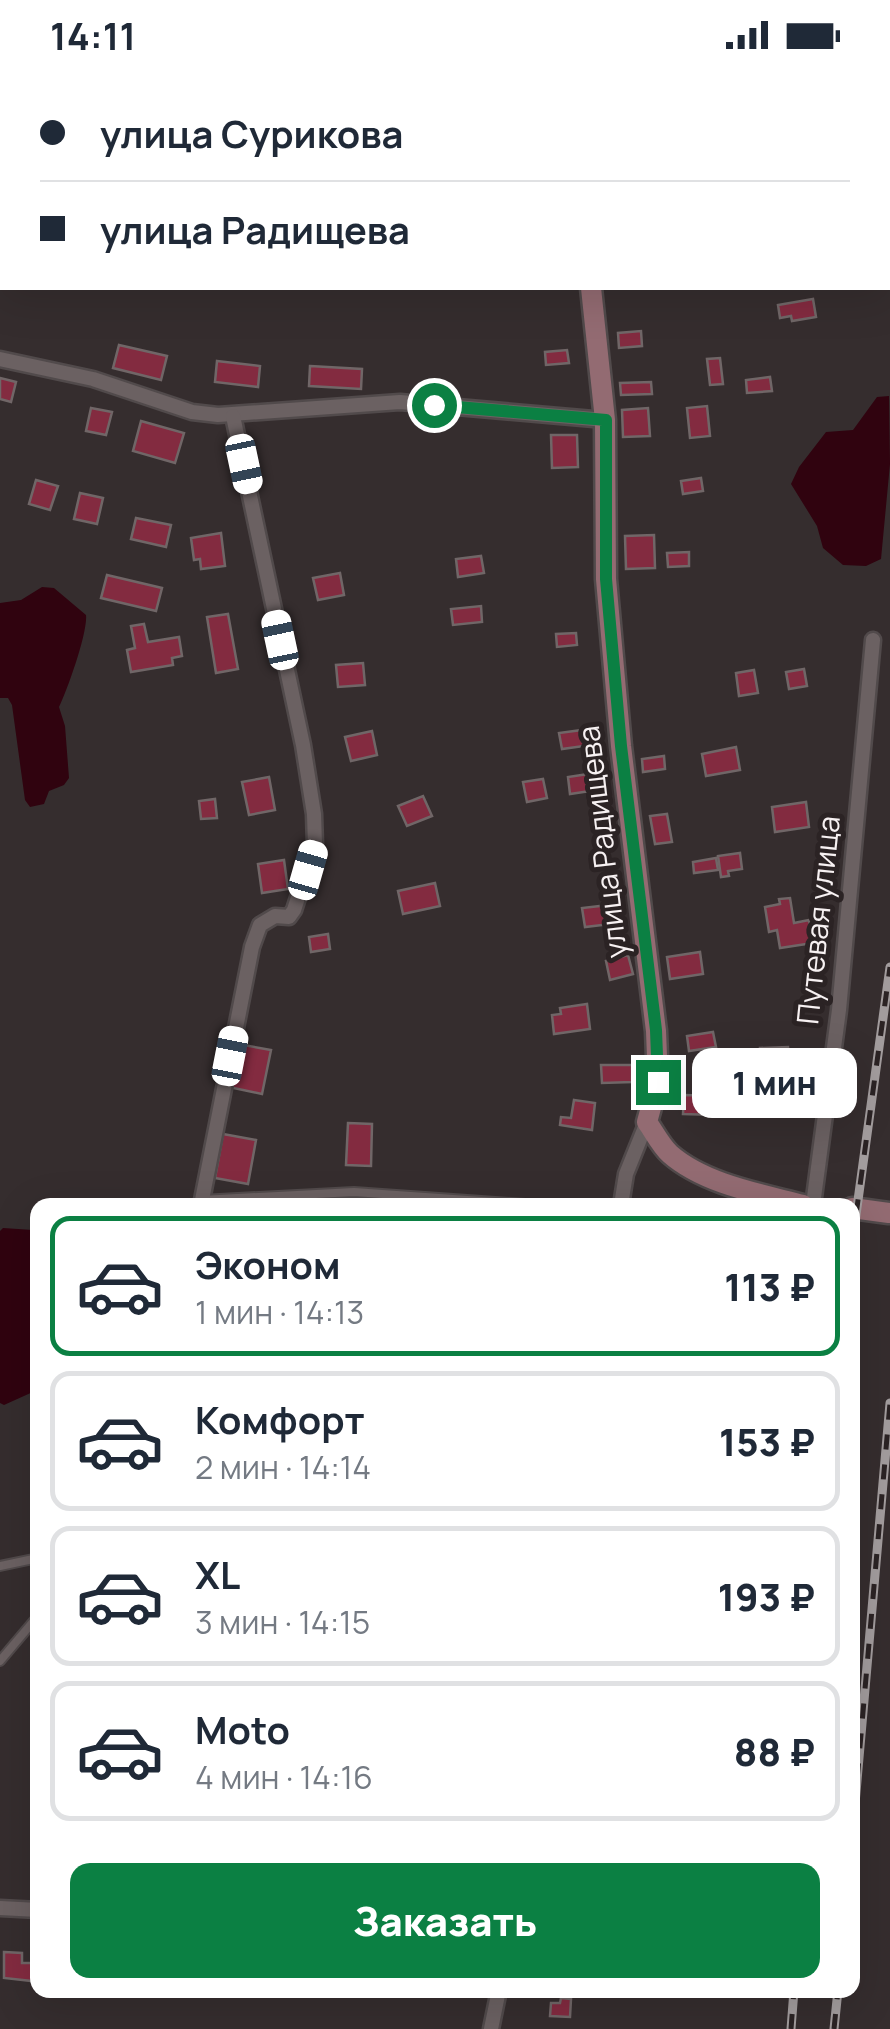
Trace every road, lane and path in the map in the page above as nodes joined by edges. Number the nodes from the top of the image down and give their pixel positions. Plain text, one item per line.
1 (592, 290) edge
2 (0, 359) edge
3 (233, 416) junction
4 (606, 420) junction
5 (873, 640) dead end
6 (647, 1122) junction
7 (202, 1198) edge
8 (271, 1198) edge
9 (440, 1198) edge
10 (622, 1198) edge
11 (779, 1198) edge
12 (815, 1198) edge
13 (860, 1209) edge
14 (890, 1213) edge
15 (30, 1560) edge
16 (0, 1566) edge
17 (30, 1625) edge
18 (0, 1661) edge
19 (0, 1908) edge
20 (30, 1910) edge
21 (497, 1998) edge
22 (491, 2029) edge

1 - 4 street, улица Радищева
2 - 3 street
3 - 4 street
3 - 7 street
4 - 6 street, улица Радищева
5 - 12 street, Путевая улица
6 - 10 street, улица Радищева
6 - 11 street
8 - 9 lane
13 - 14 street
15 - 16 lane
17 - 18 lane
19 - 20 street
21 - 22 street

